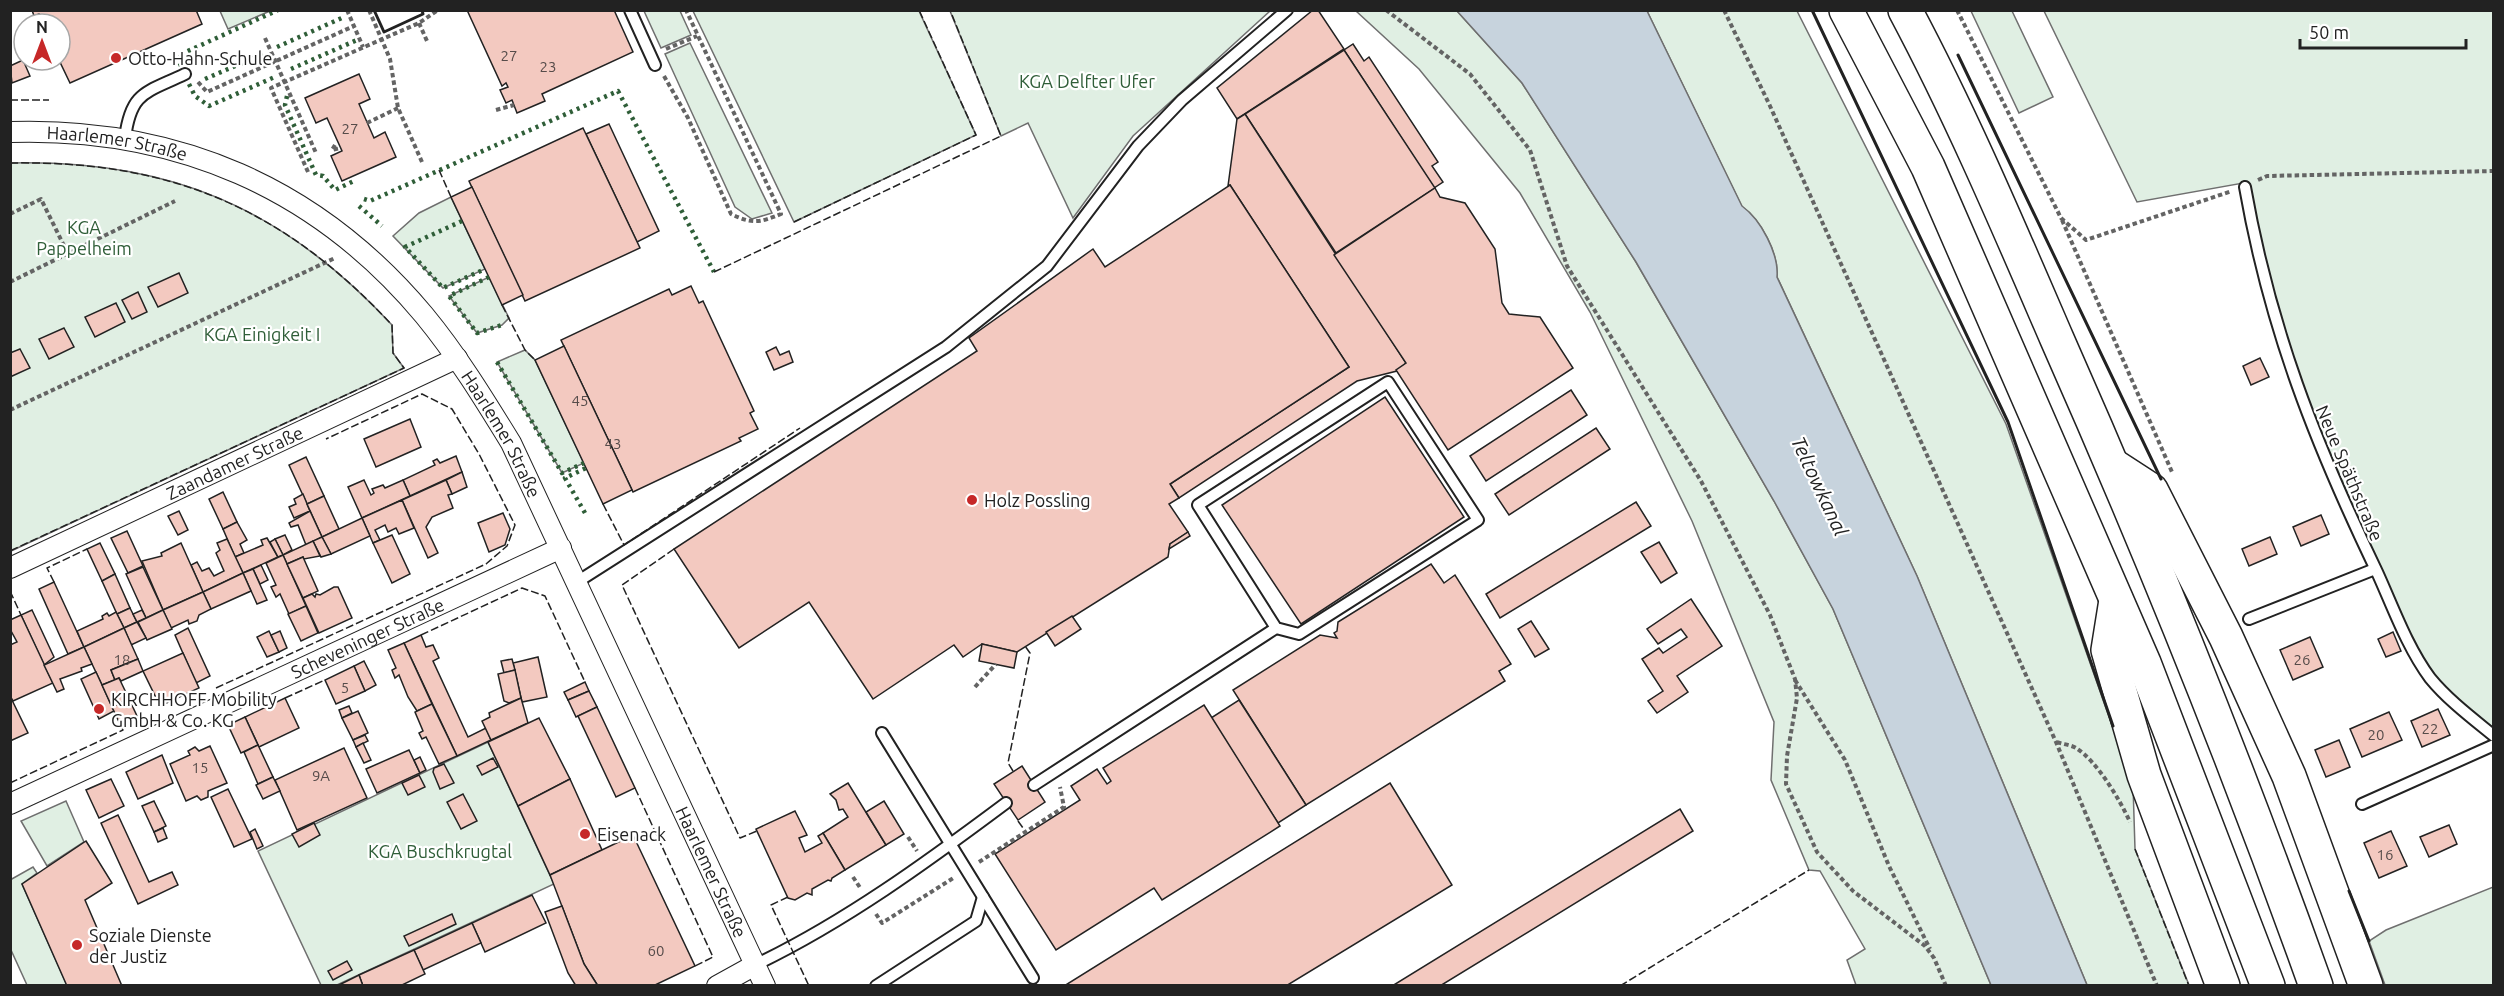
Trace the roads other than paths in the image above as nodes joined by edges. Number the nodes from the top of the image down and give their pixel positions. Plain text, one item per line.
1 (630, 10) edge
2 (1287, 10) edge
3 (1846, 10) edge
4 (1905, 10) edge
5 (653, 60) road end
6 (190, 76) road end
7 (10, 132) edge
8 (125, 138) junction
9 (2246, 187) road end
10 (457, 358) junction
11 (2114, 466) junction
12 (561, 548) junction
13 (10, 568) edge
14 (2375, 569) junction
15 (577, 582) junction
16 (2116, 600) junction
17 (2249, 619) dead end
18 (1276, 628) junction
19 (882, 734) dead end
20 (2493, 736) edge
21 (2493, 745) edge
22 (1034, 785) dead end
23 (1006, 803) dead end
24 (10, 804) edge
25 (2362, 804) dead end
26 (951, 844) junction
27 (983, 897) junction
28 (755, 965) junction
29 (1033, 978) dead end
30 (717, 986) edge
31 (765, 986) edge
32 (876, 986) edge
33 (2223, 986) edge
34 (2268, 986) edge
35 (2316, 986) edge
36 (2366, 986) edge

1 - 5 lane
2 - 15 lane
3 - 16 highway
4 - 11 highway
6 - 8 lane
7 - 8 street, Haarlemer Straße
8 - 10 street, Haarlemer Straße
9 - 14 lane, Neue Späthstraße
10 - 12 street, Haarlemer Straße
10 - 13 street, Zaandamer Straße
11 - 35 highway
11 - 36 highway
12 - 15 street, Haarlemer Straße
12 - 24 street, Scheveninger Straße
14 - 17 lane
14 - 20 lane, Neue Späthstraße
15 - 28 street, Haarlemer Straße
16 - 33 highway
16 - 34 highway
18 - 18 lane
18 - 22 lane
19 - 26 lane
21 - 25 lane
23 - 26 lane
26 - 27 lane
26 - 28 lane
27 - 29 lane
27 - 32 lane
28 - 30 street
28 - 31 street, Haarlemer Straße

